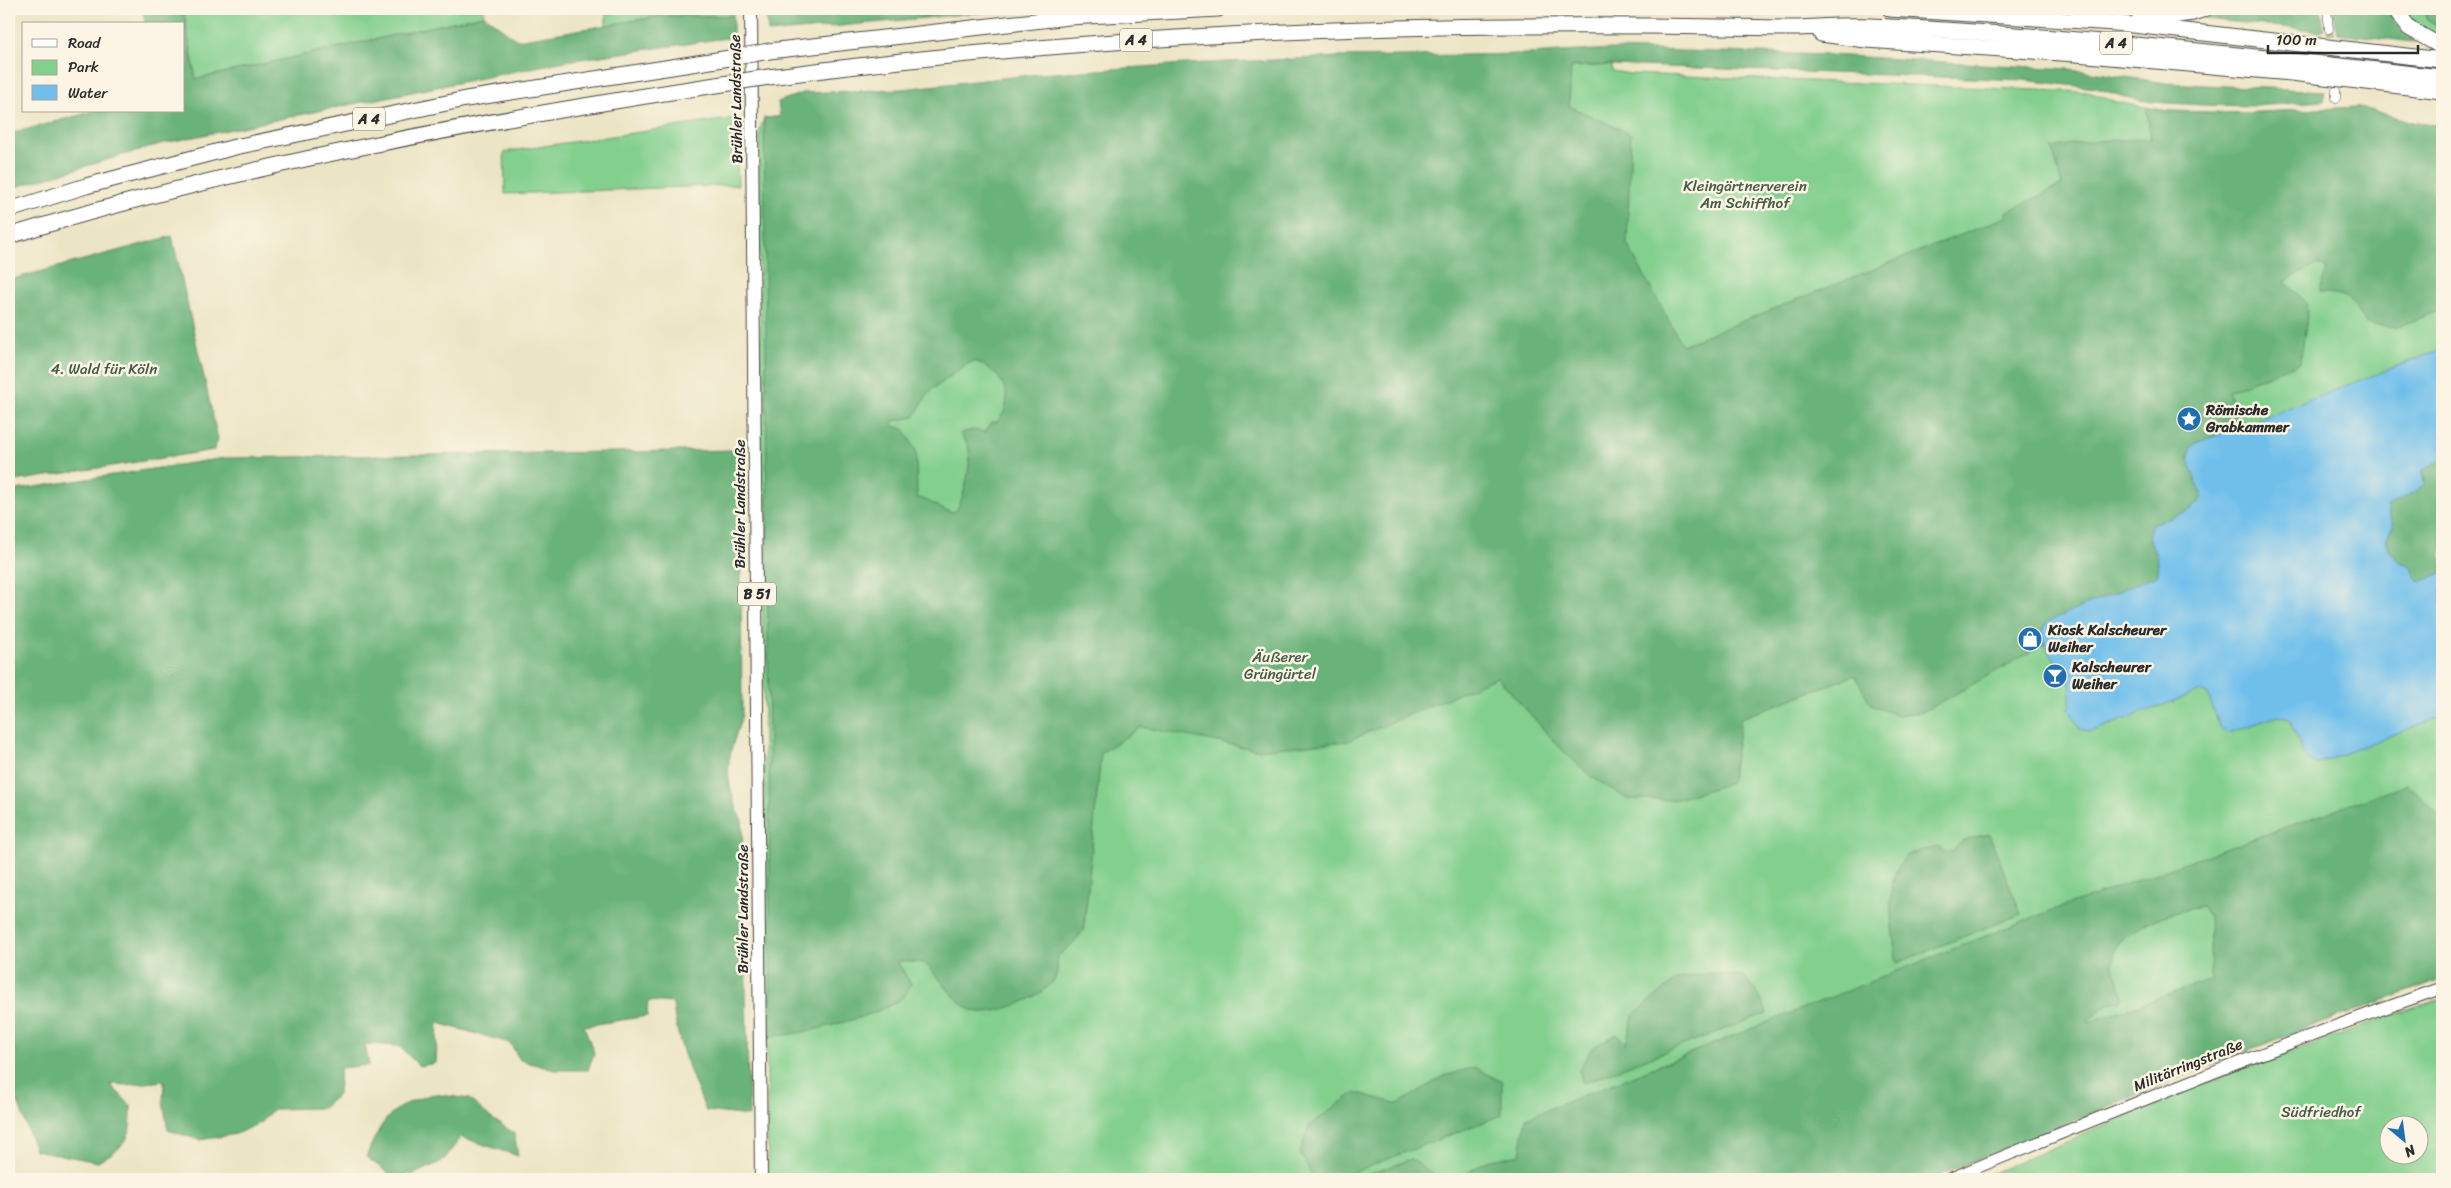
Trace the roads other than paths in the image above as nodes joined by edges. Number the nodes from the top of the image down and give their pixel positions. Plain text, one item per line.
1 (751, 9) edge
2 (1218, 9) edge
3 (1890, 9) edge
4 (2206, 9) edge
5 (2327, 9) edge
6 (2395, 9) edge
7 (2116, 23) junction
8 (1789, 28) junction
9 (2329, 29) tunnel mouth
10 (2442, 46) edge
11 (2442, 60) edge
12 (2442, 77) edge
13 (2442, 91) edge
14 (9, 210) edge
15 (9, 236) edge
16 (2442, 988) edge
17 (761, 1179) edge
18 (1949, 1179) edge

1 - 17 main road, Brühler Landstraße / B 51
2 - 14 highway, A 4, bridge
3 - 7 highway, A 4
4 - 7 highway
5 - 9 street
6 - 10 highway
7 - 11 highway, A 4
8 - 12 highway, A 4
8 - 13 highway, A 4
8 - 15 highway, A 4, bridge
16 - 18 main road, Militärringstraße

